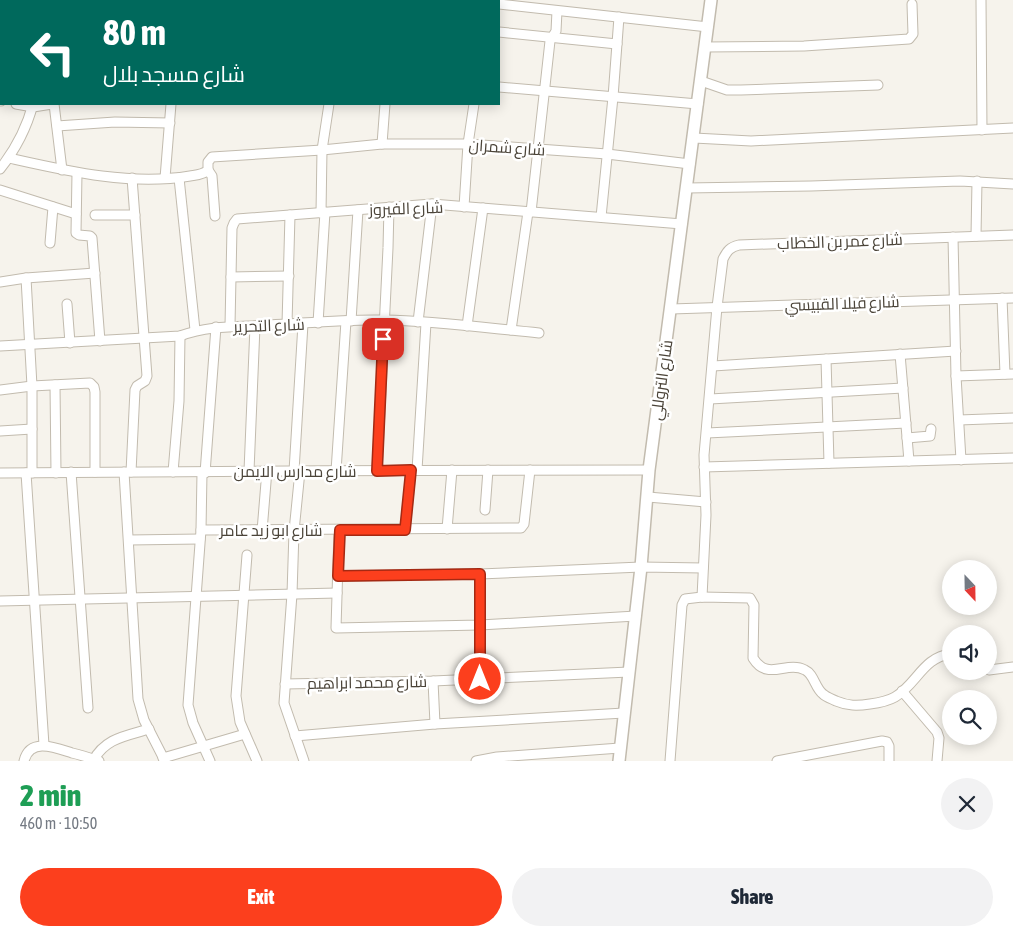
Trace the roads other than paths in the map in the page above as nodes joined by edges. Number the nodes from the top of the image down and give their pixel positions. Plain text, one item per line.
1 (141, 0) edge
2 (155, 0) edge
3 (711, 0) edge
4 (981, 0) edge
5 (500, 4) edge
6 (912, 4) dead end
7 (557, 11) junction
8 (619, 17) junction
9 (708, 26) junction
10 (500, 32) edge
11 (551, 37) junction
12 (617, 44) junction
13 (705, 47) junction
14 (701, 81) junction
15 (878, 85) dead end
16 (500, 87) edge
17 (545, 90) junction
18 (613, 97) junction
19 (698, 104) junction
20 (33, 105) edge
21 (53, 105) edge
22 (171, 105) edge
23 (329, 105) edge
24 (385, 105) edge
25 (474, 105) edge
26 (170, 124) junction
27 (57, 126) junction
28 (1013, 128) edge
29 (982, 130) junction
30 (694, 138) junction
31 (382, 144) junction
32 (468, 144) junction
33 (538, 149) junction
34 (322, 150) junction
35 (607, 154) junction
36 (9, 158) junction
37 (690, 164) junction
38 (0, 169) edge
39 (62, 170) junction
40 (208, 170) junction
41 (77, 173) junction
42 (132, 178) junction
43 (164, 178) junction
44 (179, 178) junction
45 (977, 181) junction
46 (1013, 184) edge
47 (687, 188) junction
48 (0, 190) edge
49 (432, 204) junction
50 (53, 206) junction
51 (389, 207) junction
52 (464, 207) junction
53 (483, 208) junction
54 (358, 210) junction
55 (323, 212) junction
56 (529, 212) junction
57 (76, 214) junction
58 (95, 215) dead end
59 (134, 215) junction
60 (290, 215) junction
61 (215, 216) dead end
62 (601, 217) junction
63 (682, 224) junction
64 (1013, 235) edge
65 (976, 236) junction
66 (953, 237) junction
67 (50, 243) dead end
68 (95, 273) junction
69 (289, 276) junction
70 (231, 277) junction
71 (26, 278) junction
72 (0, 282) edge
73 (1002, 298) junction
74 (1013, 298) edge
75 (954, 300) junction
76 (67, 304) dead end
77 (716, 307) junction
78 (671, 309) junction
79 (384, 320) junction
80 (348, 321) junction
81 (318, 322) junction
82 (422, 323) junction
83 (287, 324) junction
84 (303, 324) junction
85 (230, 326) junction
86 (255, 326) junction
87 (467, 326) junction
88 (216, 327) junction
89 (195, 330) junction
90 (512, 330) junction
91 (539, 333) dead end
92 (180, 336) junction
93 (143, 338) junction
94 (100, 341) junction
95 (70, 343) junction
96 (30, 344) junction
97 (0, 346) edge
98 (956, 351) junction
99 (900, 354) junction
100 (826, 359) junction
101 (713, 366) junction
102 (1009, 374) edge
103 (956, 376) junction
104 (55, 385) junction
105 (32, 386) junction
106 (903, 388) junction
107 (0, 390) edge
108 (828, 392) junction
109 (710, 399) junction
110 (1013, 418) edge
111 (959, 420) junction
112 (906, 423) junction
113 (829, 427) junction
114 (32, 429) junction
115 (931, 429) dead end
116 (0, 432) edge
117 (707, 433) junction
118 (907, 438) junction
119 (1013, 458) edge
120 (961, 460) junction
121 (909, 461) junction
122 (829, 463) junction
123 (704, 467) junction
124 (267, 470) junction
125 (414, 470) junction
126 (452, 470) junction
127 (488, 470) junction
128 (530, 470) junction
129 (649, 470) junction
130 (249, 471) junction
131 (297, 471) junction
132 (336, 471) junction
133 (377, 471) junction
134 (71, 472) junction
135 (95, 472) junction
136 (128, 472) junction
137 (172, 472) junction
138 (0, 473) edge
139 (29, 473) junction
140 (56, 473) junction
141 (204, 473) junction
142 (648, 497) junction
143 (706, 502) junction
144 (485, 510) dead end
145 (447, 529) junction
146 (340, 530) junction
147 (405, 530) junction
148 (262, 531) junction
149 (294, 531) junction
150 (201, 535) junction
151 (129, 540) junction
152 (247, 555) dead end
153 (641, 567) junction
154 (704, 568) junction
155 (480, 574) junction
156 (338, 576) junction
157 (337, 593) junction
158 (292, 594) junction
159 (244, 595) junction
160 (196, 596) junction
161 (702, 597) junction
162 (133, 598) junction
163 (34, 600) junction
164 (81, 600) junction
165 (0, 601) edge
166 (636, 616) junction
167 (480, 625) junction
168 (942, 656) edge
169 (1013, 667) edge
170 (997, 669) edge
171 (629, 672) junction
172 (480, 679) junction
173 (433, 681) junction
174 (285, 684) junction
175 (902, 691) junction
176 (88, 708) dead end
177 (624, 713) junction
178 (435, 724) junction
179 (149, 729) junction
180 (245, 734) junction
181 (294, 736) junction
182 (44, 745) junction
183 (204, 747) junction
184 (620, 748) junction
185 (824, 757) edge
186 (95, 760) edge
187 (164, 760) edge
188 (24, 761) edge
189 (210, 761) edge
190 (257, 761) edge
191 (304, 761) edge
192 (476, 761) edge
193 (619, 761) edge
194 (670, 761) edge
195 (777, 761) edge
196 (889, 761) edge
197 (937, 761) edge

1 - 2 street
3 - 9 street, شارع التروللي
4 - 29 street
5 - 7 street
6 - 13 street
7 - 8 street
7 - 11 street
8 - 9 street
8 - 12 street
9 - 13 street, شارع التروللي
10 - 11 street
11 - 12 street
11 - 17 street
12 - 18 street
13 - 14 street, شارع التروللي
14 - 15 street
14 - 19 street, شارع التروللي
16 - 17 street
17 - 18 street
17 - 33 street
18 - 19 street
18 - 35 street
19 - 30 street, شارع التروللي
20 - 36 street
21 - 27 street
22 - 26 street
23 - 34 street
24 - 31 street
25 - 32 street
26 - 27 street
26 - 43 street
27 - 39 street
28 - 29 street
29 - 30 street
30 - 37 street, شارع التروللي
31 - 32 street, شارع شمران
31 - 34 street, شارع شمران
32 - 33 street, شارع شمران
32 - 52 street
33 - 35 street, شارع شمران
33 - 56 street
34 - 40 street, شارع شمران
34 - 55 street
35 - 37 street, شارع شمران
35 - 62 street
36 - 38 street
36 - 39 street
37 - 47 street, شارع التروللي
39 - 41 street
40 - 44 street
40 - 61 street
41 - 42 street
41 - 57 street
42 - 43 street
42 - 59 street
43 - 44 street
44 - 89 street
45 - 46 street
45 - 47 street
45 - 65 street
47 - 63 street, شارع التروللي
48 - 50 street
49 - 51 street, شارع الفيروز
49 - 52 street, شارع الفيروز
49 - 82 street
50 - 57 street
50 - 67 street
51 - 54 street, شارع الفيروز
51 - 79 street
52 - 53 street, شارع الفيروز
53 - 56 street, شارع الفيروز
53 - 87 street
54 - 55 street, شارع الفيروز
54 - 80 street
55 - 60 street, شارع الفيروز
55 - 81 street
56 - 62 street, شارع الفيروز
56 - 90 street
57 - 68 street
58 - 59 street
59 - 93 street
60 - 69 street
60 - 70 street, شارع الفيروز
62 - 63 street, شارع الفيروز
63 - 78 street, شارع التروللي
64 - 65 street, شارع عمر بن الخطاب
65 - 66 street, شارع عمر بن الخطاب
66 - 75 street
66 - 77 street, شارع عمر بن الخطاب
68 - 71 street
68 - 94 street
69 - 70 street
69 - 83 street
70 - 85 street, شارع الفيروز
71 - 72 street
71 - 96 street
73 - 74 street, شارع فيلا القبيسي
73 - 75 street, شارع فيلا القبيسي
73 - 102 street
75 - 77 street, شارع فيلا القبيسي
75 - 98 street
76 - 95 street
77 - 78 street, شارع فيلا القبيسي
77 - 101 street, شارع عمر بن الخطاب
78 - 129 street, شارع التروللي
79 - 80 street, شارع التحرير
79 - 82 street, شارع التحرير
79 - 133 street
80 - 81 street, شارع التحرير
80 - 132 street
81 - 84 street, شارع التحرير
82 - 87 street, شارع التحرير
82 - 125 street
83 - 84 street, شارع التحرير
83 - 86 street, شارع التحرير
84 - 131 street
85 - 86 street, شارع التحرير
85 - 88 street, شارع التحرير
86 - 130 street
87 - 90 street, شارع التحرير
88 - 89 street, شارع التحرير
88 - 141 street
89 - 92 street, شارع التحرير
90 - 91 street, شارع التحرير
92 - 93 street, شارع التحرير
92 - 137 street
93 - 94 street, شارع التحرير
93 - 136 street
94 - 95 street, شارع التحرير
95 - 96 street, شارع التحرير
96 - 97 street, شارع التحرير
96 - 105 street
98 - 99 street
98 - 103 street
99 - 100 street
99 - 106 street
100 - 101 street
100 - 108 street
101 - 109 street, شارع عمر بن الخطاب
102 - 103 street
103 - 111 street
104 - 105 street
104 - 135 street
104 - 140 street
105 - 107 street
105 - 114 street
106 - 108 street
106 - 112 street
108 - 109 street
108 - 113 street
109 - 117 street, شارع عمر بن الخطاب
110 - 111 street
111 - 120 street
112 - 113 street
112 - 118 street
113 - 117 street
113 - 122 street
114 - 116 street
114 - 139 street
115 - 118 street
117 - 123 street, شارع عمر بن الخطاب
118 - 121 street
119 - 120 street
120 - 121 street
121 - 122 street
122 - 123 street
123 - 143 street, شارع عمر بن الخطاب
124 - 130 street, شارع مدارس الايمن
124 - 131 street, شارع مدارس الايمن
124 - 148 street
125 - 126 street, شارع مدارس الايمن
125 - 133 street, شارع مدارس الايمن
125 - 147 street
126 - 127 street, شارع مدارس الايمن
126 - 145 street
127 - 128 street, شارع مدارس الايمن
127 - 144 street
128 - 129 street, شارع مدارس الايمن
128 - 145 street, شارع ابو زيد عامر
129 - 142 street, شارع التروللي
130 - 141 street, شارع مدارس الايمن
131 - 132 street, شارع مدارس الايمن
131 - 149 street
132 - 133 street, شارع مدارس الايمن
134 - 135 street, شارع مدارس الايمن
134 - 140 street, شارع مدارس الايمن
134 - 164 street
135 - 136 street, شارع مدارس الايمن
136 - 137 street, شارع مدارس الايمن
136 - 151 street
137 - 141 street, شارع مدارس الايمن
138 - 139 street, شارع مدارس الايمن
139 - 140 street, شارع مدارس الايمن
139 - 163 street
141 - 150 street
142 - 143 street
142 - 153 street, شارع التروللي
143 - 154 street, شارع عمر بن الخطاب
145 - 147 street, شارع ابو زيد عامر
146 - 147 street, شارع ابو زيد عامر
146 - 149 street, شارع ابو زيد عامر
146 - 156 street
148 - 149 street, شارع ابو زيد عامر
148 - 150 street, شارع ابو زيد عامر
149 - 158 street
150 - 151 street, شارع ابو زيد عامر
150 - 160 street
151 - 162 street
152 - 159 street
153 - 154 street
153 - 155 street
153 - 166 street, شارع التروللي
154 - 161 street, شارع عمر بن الخطاب
155 - 156 street
155 - 167 street
156 - 157 street
157 - 158 street
157 - 167 street
158 - 159 street
158 - 174 street
159 - 160 street
159 - 180 street
160 - 162 street
160 - 183 street
161 - 175 street
161 - 194 street
162 - 164 street
162 - 179 street
163 - 164 street
163 - 165 street
163 - 182 street
164 - 176 street
166 - 167 street
166 - 171 street, شارع التروللي
167 - 172 street
168 - 175 street
169 - 170 street
171 - 172 street, شارع محمد ابراهيم
171 - 177 street, شارع التروللي
172 - 173 street, شارع محمد ابراهيم
173 - 174 street, شارع محمد ابراهيم
173 - 178 street
174 - 181 street
175 - 197 street
177 - 178 street
177 - 184 street, شارع التروللي
178 - 181 street
179 - 186 street
179 - 187 street
180 - 183 street
180 - 190 street
181 - 191 street
182 - 186 street
182 - 188 street
183 - 187 street
183 - 189 street
184 - 192 street
184 - 193 street, شارع التروللي
185 - 195 street
185 - 196 street

